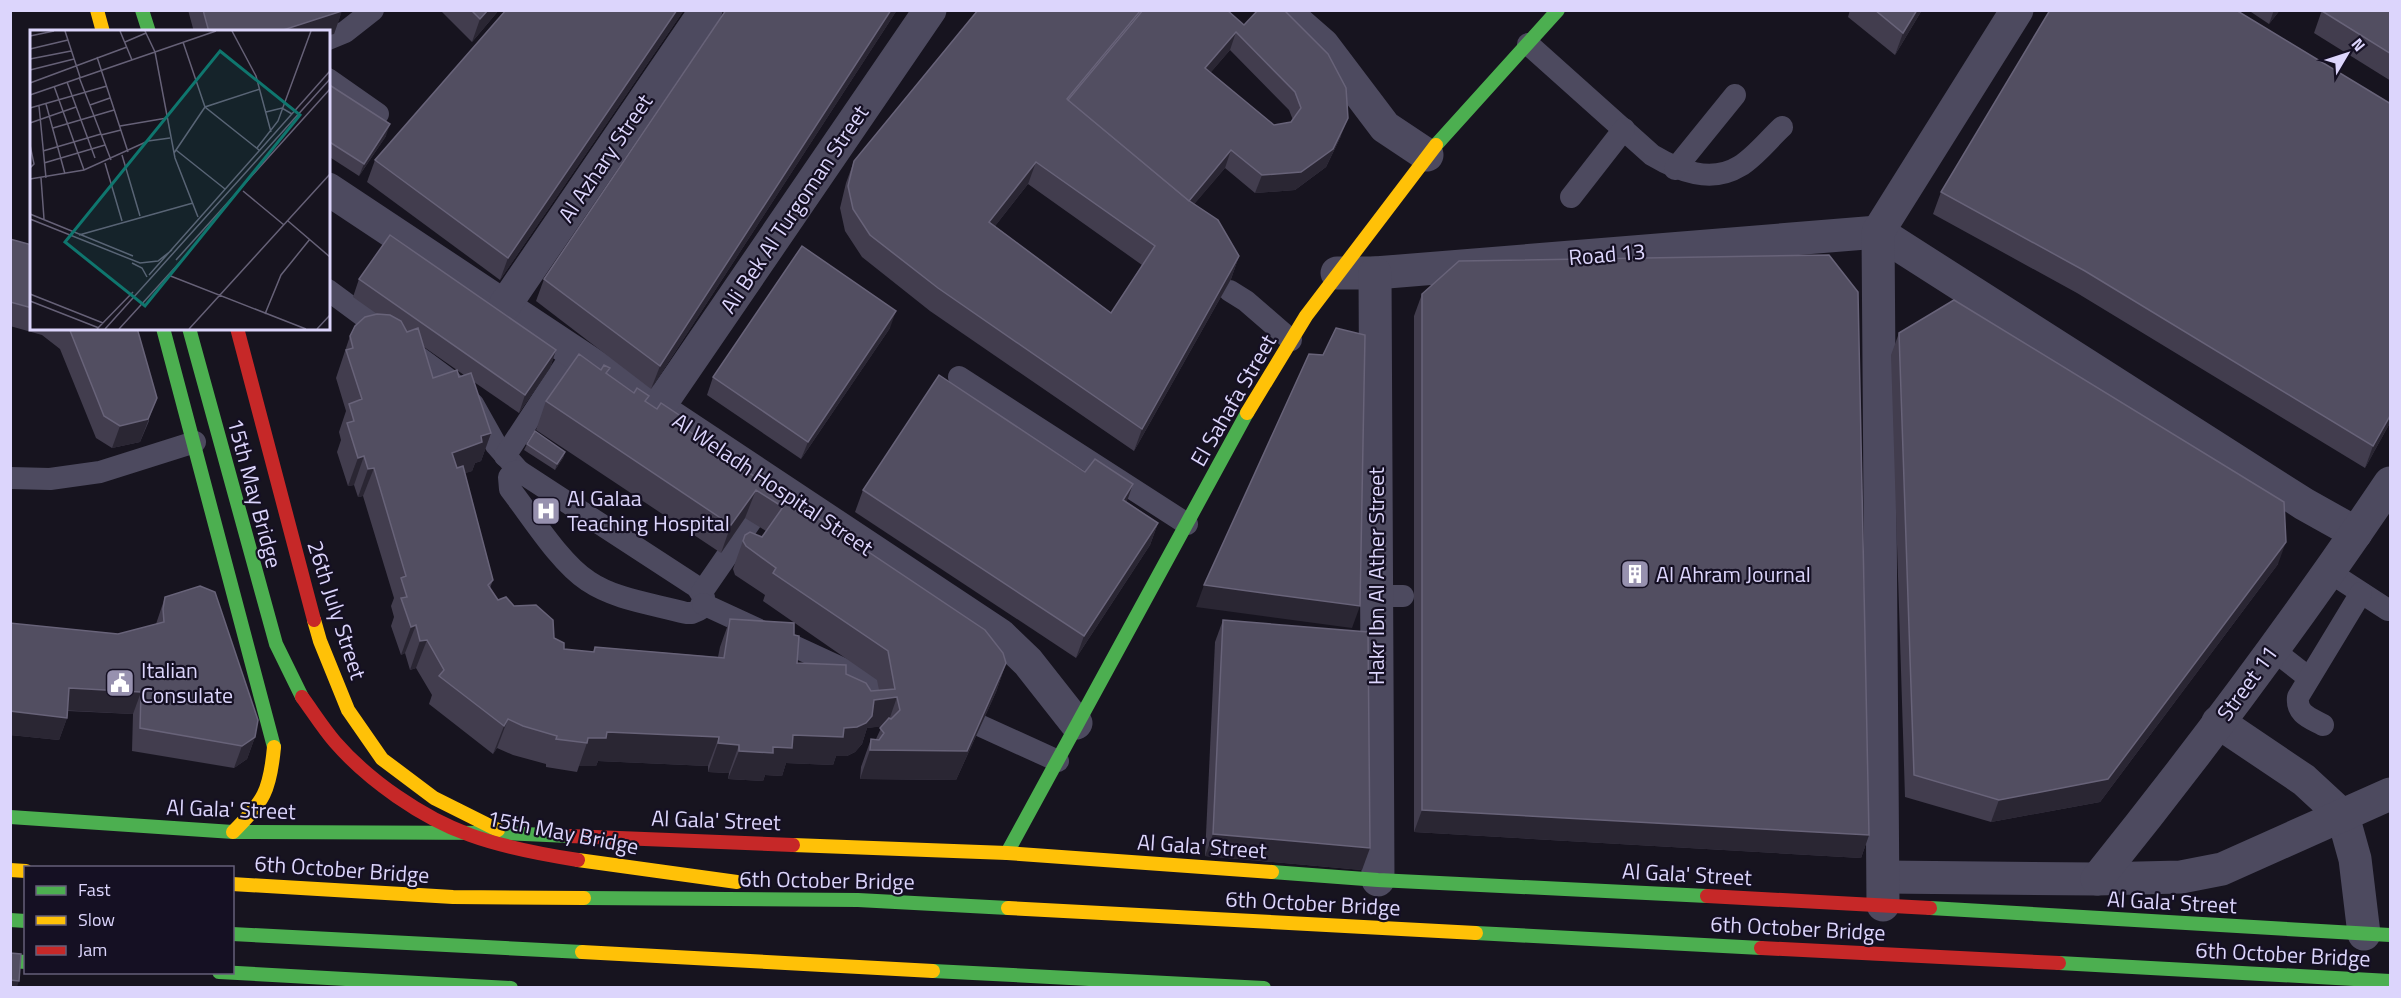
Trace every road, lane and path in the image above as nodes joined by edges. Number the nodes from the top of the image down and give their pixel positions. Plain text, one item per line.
1 (142, 10) edge
2 (373, 10) edge
3 (706, 10) edge
4 (930, 10) edge
5 (1283, 10) edge
6 (1558, 10) edge
7 (2017, 10) edge
8 (148, 30) edge
9 (330, 38) edge
10 (1528, 44) junction
11 (330, 80) edge
12 (1735, 95) dead end
13 (378, 114) edge
14 (1782, 127) dead end
15 (1624, 129) junction
16 (1427, 155) junction
17 (1675, 169) junction
18 (330, 190) edge
19 (1571, 197) dead end
20 (1878, 232) junction
21 (1337, 273) junction
22 (1375, 273) junction
23 (330, 291) edge
24 (1230, 291) edge
25 (504, 305) junction
26 (164, 330) edge
27 (190, 330) edge
28 (238, 330) edge
29 (1291, 340) junction
30 (574, 351) junction
31 (959, 377) dead end
32 (658, 408) junction
33 (195, 442) junction
34 (512, 463) junction
35 (10, 478) edge
36 (2391, 483) edge
37 (776, 486) junction
38 (1187, 524) junction
39 (2356, 533) junction
40 (2328, 571) junction
41 (2361, 593) junction
42 (702, 598) junction
43 (2390, 607) edge
44 (2272, 649) junction
45 (2309, 678) junction
46 (878, 685) edge
47 (2218, 722) junction
48 (1076, 723) junction
49 (2323, 725) dead end
50 (981, 726) edge
51 (1058, 761) junction
52 (2391, 794) edge
53 (2343, 816) junction
54 (10, 817) edge
55 (233, 832) junction
56 (502, 833) junction
57 (1007, 853) junction
58 (2097, 879) junction
59 (1378, 880) junction
60 (234, 884) edge
61 (1884, 891) junction
62 (858, 900) junction
63 (234, 934) edge
64 (2377, 935) edge
65 (234, 973) edge
66 (2391, 981) edge
67 (511, 987) edge
68 (1264, 987) edge

1 - 8 main road
2 - 9 lane
3 - 25 street, Al Azhary Street
4 - 32 street, Ali Bek Al Turgoman Street
5 - 16 street
6 - 10 main road, El Sahafa Street
7 - 20 street
10 - 15 lane
10 - 16 main road, El Sahafa Street
11 - 13 lane
12 - 17 lane
14 - 17 lane
15 - 17 lane
15 - 19 lane
16 - 21 main road, El Sahafa Street
18 - 25 street, Al Weladh Hospital Street
20 - 22 street, Road 13
20 - 39 street
20 - 61 street
21 - 22 street, Road 13
21 - 29 main road, El Sahafa Street
22 - 59 street, Hakr Ibn Al Ather Street
23 - 34 lane
24 - 29 lane
25 - 30 street, Al Weladh Hospital Street
26 - 33 main road
27 - 62 main road, 15th May Bridge, bridge
28 - 56 main road, 26th July Street
29 - 38 main road, El Sahafa Street
30 - 32 street, Al Weladh Hospital Street
30 - 34 lane
31 - 38 lane
32 - 37 street, Al Weladh Hospital Street
33 - 35 lane
33 - 55 main road
34 - 42 lane
34 - 42 lane
36 - 39 street, Street 11
37 - 42 lane
37 - 48 street, Al Weladh Hospital Street
38 - 48 main road, El Sahafa Street
39 - 40 street, Street 11
40 - 41 lane
40 - 44 street, Street 11
41 - 43 lane
41 - 45 lane
42 - 46 lane
44 - 45 lane
44 - 47 street, Street 11
45 - 49 lane
47 - 53 street
47 - 58 street, Street 11
48 - 51 main road, El Sahafa Street
50 - 51 lane
51 - 57 main road, El Sahafa Street
52 - 53 street
53 - 58 street
53 - 64 street
54 - 55 main road, Al Gala' Street
55 - 56 main road, Al Gala' Street
56 - 57 main road, Al Gala' Street
57 - 59 main road, Al Gala' Street
58 - 61 street
59 - 61 main road, Al Gala' Street
60 - 62 main road, 6th October Bridge, bridge
61 - 64 main road, Al Gala' Street
62 - 66 main road, 6th October Bridge, bridge
63 - 68 main road, bridge
65 - 67 main road

